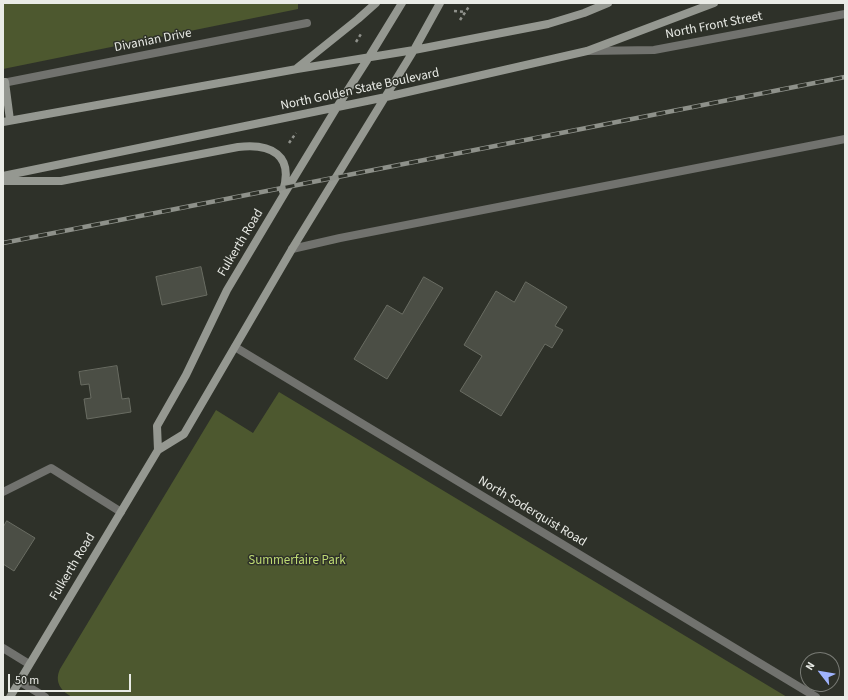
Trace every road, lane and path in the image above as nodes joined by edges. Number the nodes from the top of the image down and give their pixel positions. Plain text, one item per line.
1 (376, 3) edge
2 (402, 3) edge
3 (440, 3) edge
4 (608, 3) edge
5 (714, 3) edge
6 (470, 5) dead end
7 (454, 11) dead end
8 (465, 12) junction
9 (845, 14) edge
10 (460, 20) dead end
11 (307, 23) dead end
12 (414, 50) junction
13 (587, 51) junction
14 (369, 57) junction
15 (297, 69) junction
16 (4, 82) edge
17 (386, 98) junction
18 (337, 107) junction
19 (7, 121) edge
20 (296, 133) dead end
21 (845, 139) edge
22 (289, 143) dead end
23 (3, 176) edge
24 (3, 181) edge
25 (278, 205) junction
26 (292, 249) junction
27 (235, 347) junction
28 (158, 450) junction
29 (3, 492) edge
30 (121, 512) junction
31 (3, 648) edge
32 (29, 664) junction
33 (19, 681) junction
34 (10, 697) edge
35 (45, 697) edge
36 (816, 697) edge

1 - 15 main road
2 - 14 main road, Fulkerth Road
3 - 12 main road, Fulkerth Road
4 - 12 main road
5 - 13 main road, North Golden State Boulevard
6 - 8 path
7 - 8 path
8 - 10 path
9 - 13 street, North Front Street
11 - 16 street, Divanian Drive
12 - 14 main road
12 - 17 main road, Fulkerth Road
13 - 17 main road, North Golden State Boulevard
14 - 15 main road
14 - 18 main road, Fulkerth Road
15 - 19 main road
16 - 19 main road
17 - 18 main road, North Golden State Boulevard
17 - 26 main road, Fulkerth Road
18 - 23 main road, North Golden State Boulevard
18 - 25 main road, Fulkerth Road
20 - 22 path
21 - 26 street
24 - 25 main road
25 - 28 main road, Fulkerth Road
26 - 27 main road, Fulkerth Road
27 - 28 main road, Fulkerth Road
27 - 36 street, North Soderquist Road
28 - 30 main road, Fulkerth Road
29 - 30 street
30 - 32 main road, Fulkerth Road
31 - 32 street
32 - 33 main road, Fulkerth Road
33 - 34 main road, Fulkerth Road
33 - 35 street

